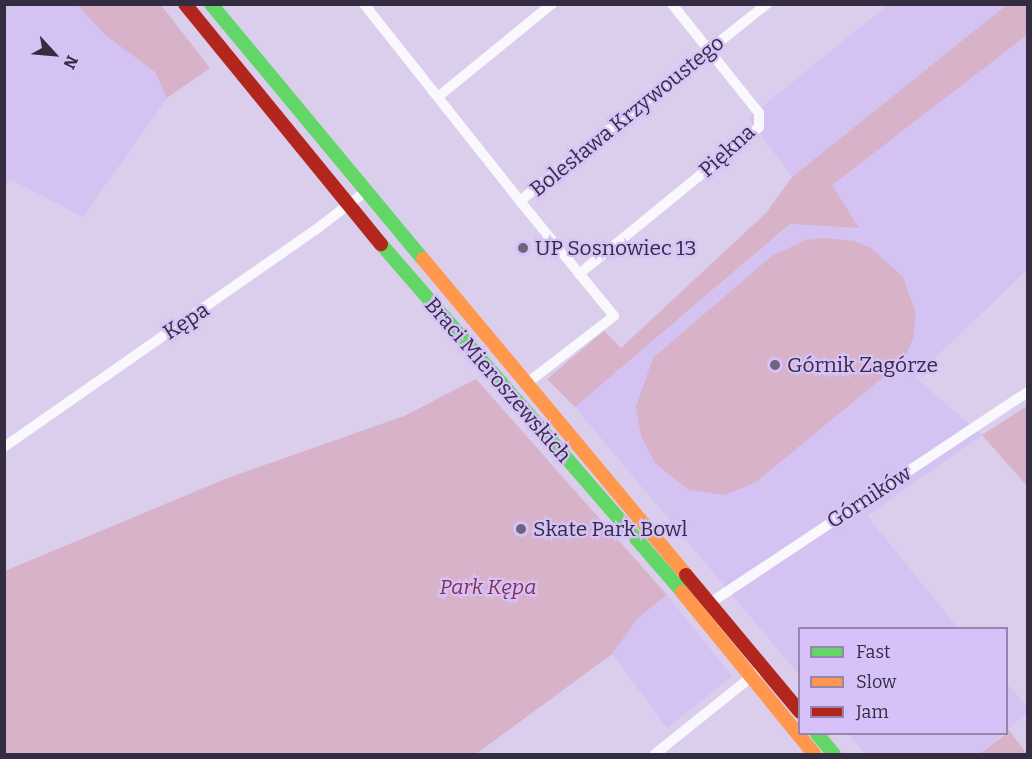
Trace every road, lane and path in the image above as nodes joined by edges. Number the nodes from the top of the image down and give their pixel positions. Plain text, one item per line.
1 (185, 4) edge
2 (211, 4) edge
3 (364, 4) edge
4 (552, 4) edge
5 (672, 4) edge
6 (767, 4) edge
7 (708, 50) junction
8 (439, 96) junction
9 (365, 192) junction
10 (520, 201) junction
11 (349, 205) junction
12 (579, 274) junction
13 (526, 384) junction
14 (1028, 392) edge
15 (4, 447) edge
16 (710, 603) junction
17 (764, 667) junction
18 (751, 677) junction
19 (798, 710) edge
20 (798, 734) edge
21 (798, 735) edge
22 (818, 735) edge
23 (655, 754) edge
24 (814, 754) edge
25 (834, 754) edge

1 - 11 main road, Braci Mieroszewskich
2 - 9 main road, Braci Mieroszewskich
3 - 8 street
4 - 8 street
5 - 7 street, Piękna
6 - 7 street, Bolesława Krzywoustego
7 - 10 street, Bolesława Krzywoustego
7 - 12 street, Piękna
8 - 10 street
9 - 11 street, Kępa
9 - 13 main road, Braci Mieroszewskich
10 - 12 street, Bolesława Krzywoustego
11 - 15 street, Kępa
11 - 18 main road, Braci Mieroszewskich
12 - 13 street, Bolesława Krzywoustego
13 - 16 main road, Braci Mieroszewskich
14 - 16 street, Górników
16 - 17 main road, Braci Mieroszewskich
17 - 18 street
17 - 19 main road, Braci Mieroszewskich
18 - 20 main road, Braci Mieroszewskich
18 - 23 street
21 - 24 main road, Braci Mieroszewskich
22 - 25 main road

